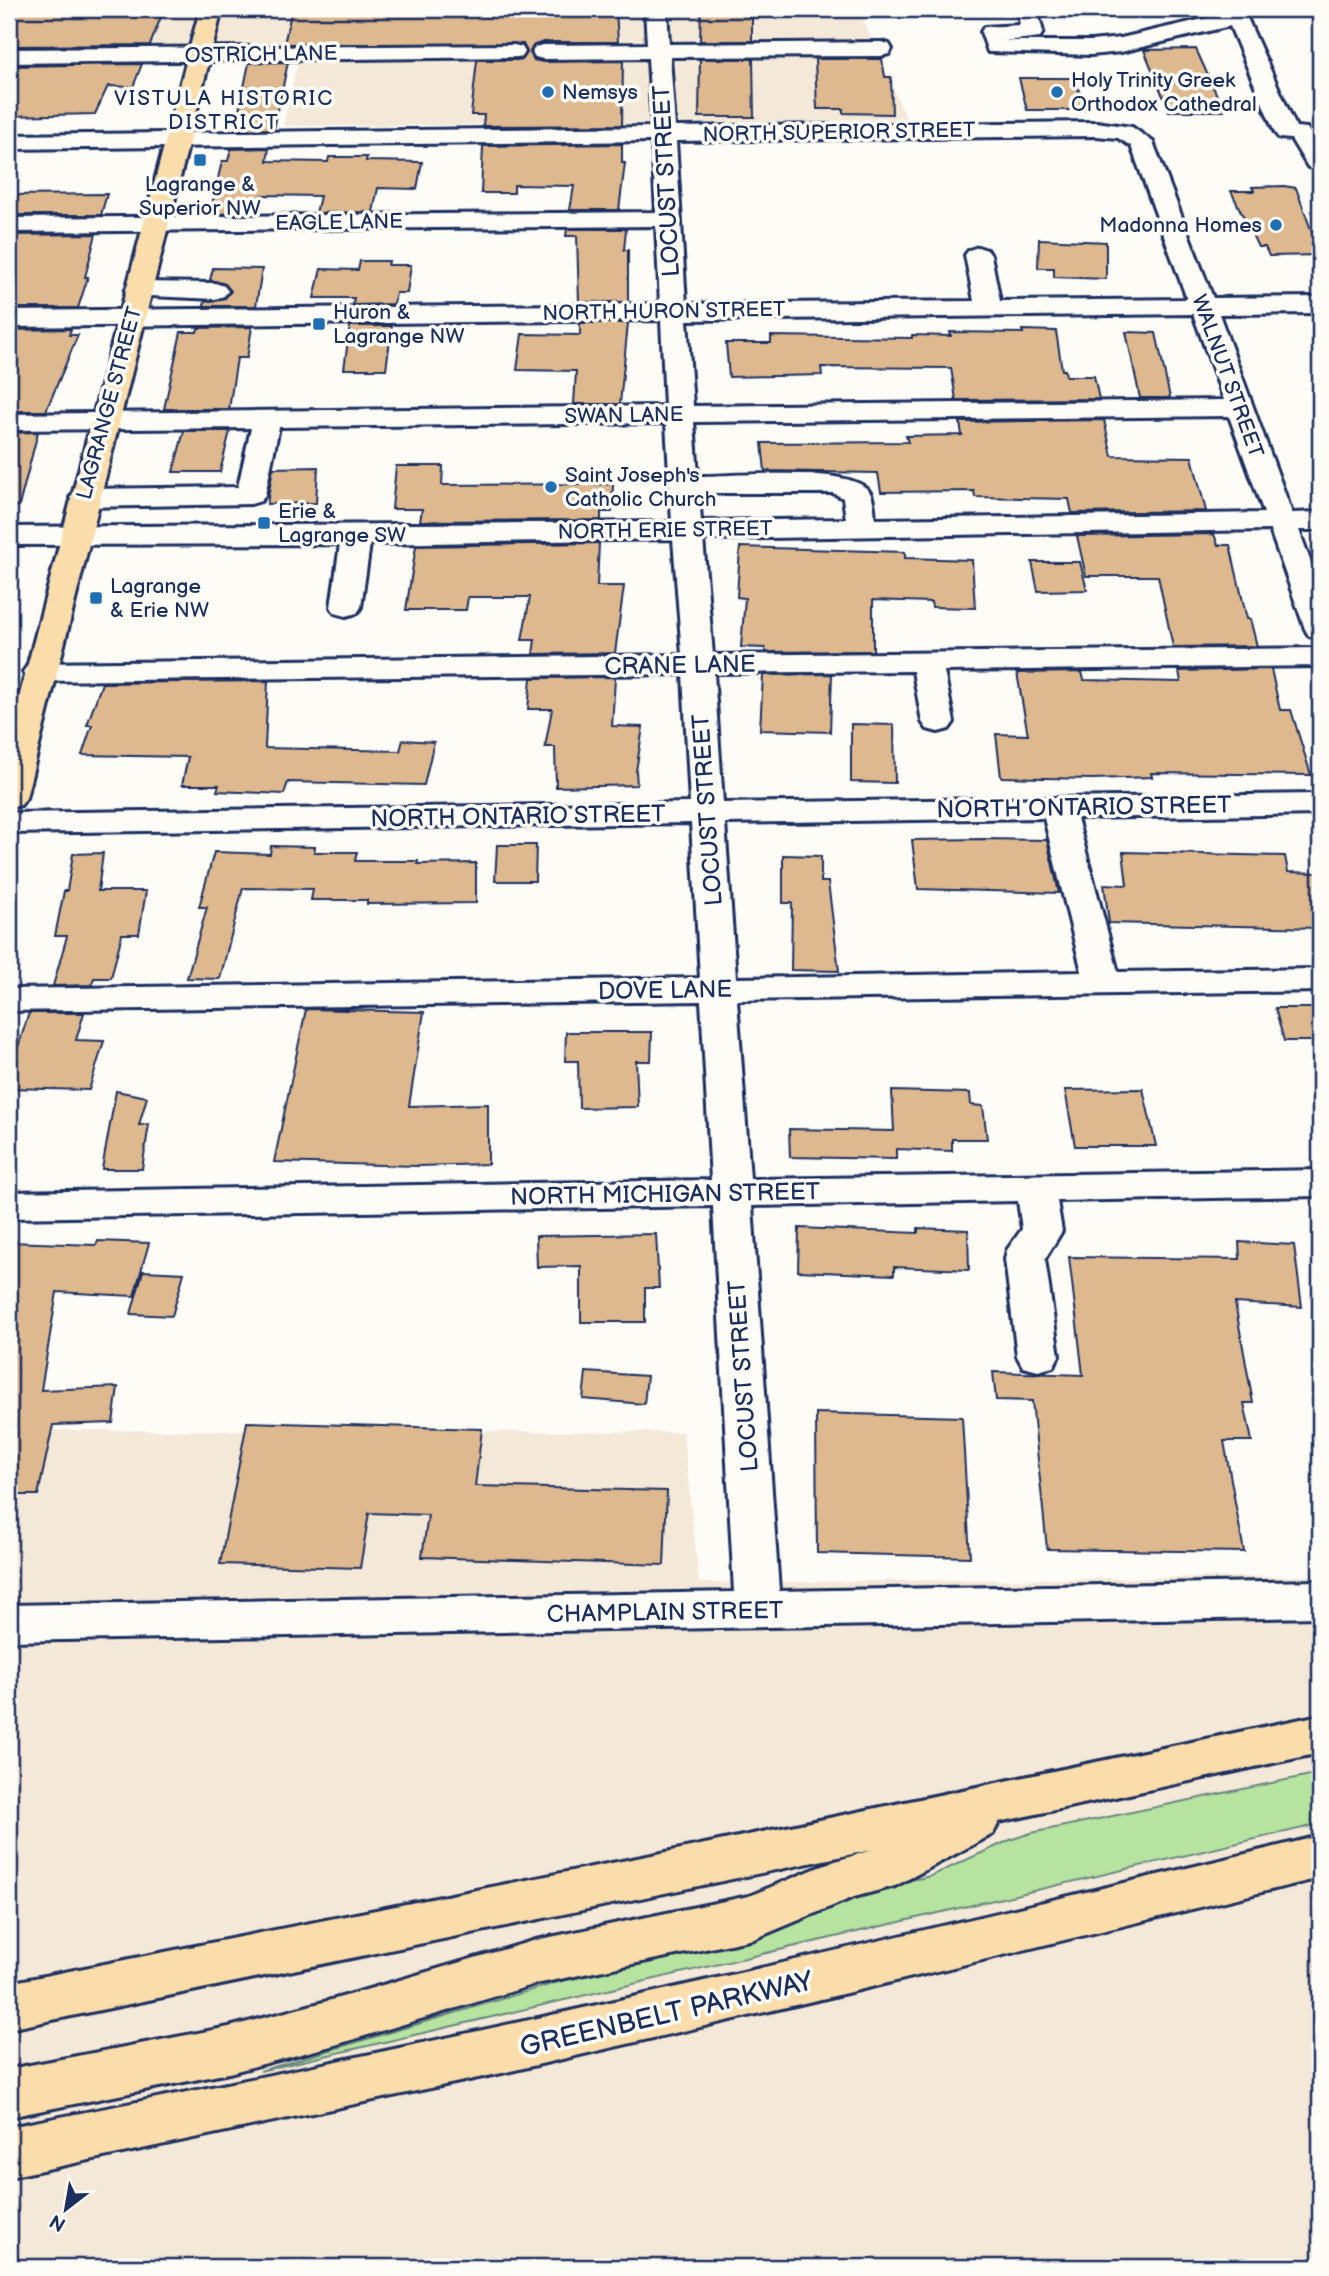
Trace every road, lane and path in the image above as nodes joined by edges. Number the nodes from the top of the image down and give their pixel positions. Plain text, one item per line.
1 (211, 9) edge
2 (656, 9) edge
3 (1027, 9) edge
4 (1235, 13) edge
5 (881, 49) dead end
6 (659, 51) junction
7 (514, 52) dead end
8 (543, 52) dead end
9 (199, 55) junction
10 (9, 57) edge
11 (1124, 132) joint
12 (664, 134) junction
13 (176, 141) junction
14 (9, 142) edge
15 (1320, 164) edge
16 (670, 219) junction
17 (155, 224) junction
18 (9, 225) edge
19 (978, 255) dead end
20 (134, 304) junction
21 (1320, 305) edge
22 (1204, 306) junction
23 (988, 308) junction
24 (671, 311) junction
25 (245, 316) junction
26 (9, 319) edge
27 (1239, 408) junction
28 (678, 415) junction
29 (267, 419) junction
30 (104, 421) junction
31 (9, 422) edge
32 (683, 485) junction
33 (173, 497) junction
34 (84, 498) junction
35 (1320, 521) edge
36 (1281, 522) junction
37 (862, 527) junction
38 (685, 530) junction
39 (75, 535) junction
40 (166, 535) junction
41 (356, 535) junction
42 (9, 536) edge
43 (346, 607) dead end
44 (1320, 629) edge
45 (1320, 657) edge
46 (927, 662) junction
47 (698, 664) junction
48 (39, 672) junction
49 (938, 722) dead end
50 (9, 798) edge
51 (1320, 804) edge
52 (1058, 808) junction
53 (708, 813) junction
54 (9, 823) edge
55 (1320, 980) edge
56 (1103, 983) junction
57 (719, 989) junction
58 (9, 1000) edge
59 (1320, 1183) edge
60 (1037, 1188) junction
61 (732, 1193) junction
62 (9, 1205) edge
63 (1038, 1356) dead end
64 (1320, 1600) edge
65 (758, 1611) junction
66 (9, 1623) edge
67 (1320, 1734) edge
68 (1025, 1796) junction
69 (1320, 1857) edge
70 (9, 2006) edge
71 (9, 2093) edge
72 (9, 2152) edge

1 - 9 main road, LAGRANGE STREET
2 - 6 street, LOCUST STREET
3 - 4 street
4 - 15 street
5 - 6 street
6 - 8 street
6 - 12 street, LOCUST STREET
7 - 9 street, OSTRICH LANE
9 - 10 street, OSTRICH LANE
9 - 13 main road, LAGRANGE STREET
11 - 12 street, NORTH SUPERIOR STREET
11 - 22 street, WALNUT STREET
12 - 13 street, NORTH SUPERIOR STREET
12 - 16 street, LOCUST STREET
13 - 14 street, NORTH SUPERIOR STREET
13 - 17 main road, LAGRANGE STREET
16 - 17 street, EAGLE LANE
16 - 24 street, LOCUST STREET
17 - 18 street, EAGLE LANE
17 - 20 main road, LAGRANGE STREET
19 - 23 street
20 - 25 street, NORTH HURON STREET
20 - 25 street
20 - 26 street, NORTH HURON STREET
20 - 30 main road, LAGRANGE STREET
21 - 22 street, NORTH HURON STREET
22 - 23 street, NORTH HURON STREET
22 - 27 street, WALNUT STREET
23 - 24 street, NORTH HURON STREET
24 - 25 street, NORTH HURON STREET
24 - 28 street, LOCUST STREET
27 - 28 street, SWAN LANE
27 - 36 street, WALNUT STREET
28 - 29 street, SWAN LANE
28 - 32 street, LOCUST STREET
29 - 30 street, SWAN LANE
29 - 33 street
30 - 31 street, SWAN LANE
30 - 34 main road, LAGRANGE STREET
32 - 37 street
32 - 38 street, LOCUST STREET
33 - 34 street
33 - 40 street
34 - 39 main road, LAGRANGE STREET
35 - 36 street, NORTH ERIE STREET
36 - 37 street, NORTH ERIE STREET
36 - 44 street, WALNUT STREET
37 - 38 street, NORTH ERIE STREET
38 - 41 street, NORTH ERIE STREET
38 - 47 street, LOCUST STREET
39 - 40 street, NORTH ERIE STREET
39 - 42 street, NORTH ERIE STREET
39 - 48 main road, LAGRANGE STREET
40 - 41 street, NORTH ERIE STREET
41 - 43 street
45 - 46 street, CRANE LANE
46 - 47 street, CRANE LANE
46 - 49 street
47 - 48 street, CRANE LANE
47 - 53 street, LOCUST STREET
48 - 50 main road, LAGRANGE STREET
51 - 52 street, NORTH ONTARIO STREET
52 - 53 street, NORTH ONTARIO STREET
52 - 56 street
53 - 54 street, NORTH ONTARIO STREET
53 - 57 street, LOCUST STREET
55 - 56 street, DOVE LANE
56 - 57 street, DOVE LANE
57 - 58 street, DOVE LANE
57 - 61 street, LOCUST STREET
59 - 60 street, NORTH MICHIGAN STREET
60 - 61 street, NORTH MICHIGAN STREET
60 - 63 street
61 - 62 street, NORTH MICHIGAN STREET
61 - 65 street, LOCUST STREET
64 - 65 street, CHAMPLAIN STREET
65 - 66 street, CHAMPLAIN STREET
67 - 68 main road
68 - 70 main road
68 - 71 main road
69 - 72 main road, GREENBELT PARKWAY

